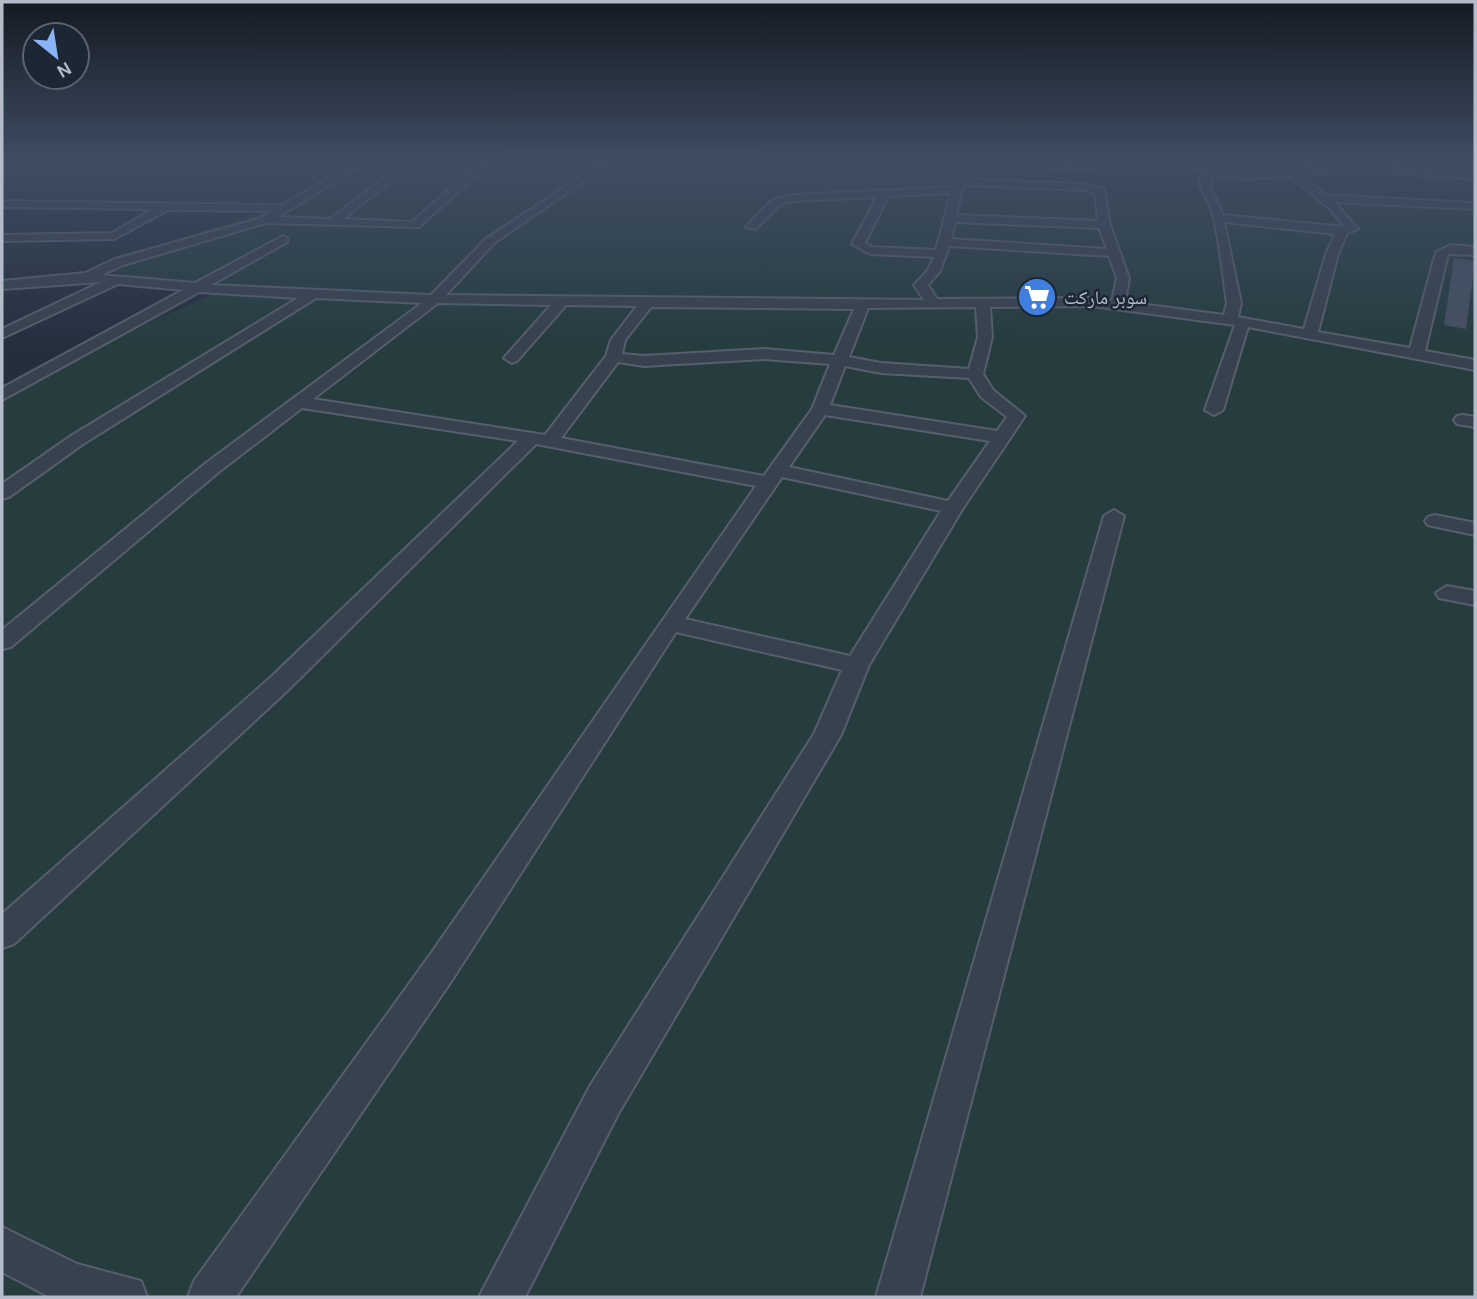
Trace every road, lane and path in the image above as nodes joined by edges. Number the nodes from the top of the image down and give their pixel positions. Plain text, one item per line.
1 (134, 225) edge
2 (249, 225) edge
3 (514, 225) edge
4 (754, 225) edge
5 (868, 225) edge
6 (948, 225) edge
7 (1096, 225) edge
8 (1104, 225) joint
9 (1218, 225) edge
10 (1281, 225) edge
11 (1348, 225) edge
12 (752, 227) dead end
13 (1342, 231) junction
14 (2, 238) edge
15 (283, 240) dead end
16 (943, 248) junction
17 (1475, 251) edge
18 (1112, 253) junction
19 (86, 277) junction
20 (115, 280) junction
21 (2, 285) edge
22 (196, 288) junction
23 (312, 295) junction
24 (435, 299) junction
25 (562, 301) junction
26 (983, 302) junction
27 (647, 303) junction
28 (933, 303) junction
29 (862, 305) junction
30 (1118, 305) junction
31 (1237, 321) junction
32 (2, 334) edge
33 (1310, 334) junction
34 (1416, 355) junction
35 (614, 357) junction
36 (512, 358) dead end
37 (839, 360) junction
38 (1475, 365) edge
39 (975, 374) junction
40 (2, 396) edge
41 (298, 402) junction
42 (820, 409) junction
43 (1214, 410) dead end
44 (1002, 437) junction
45 (541, 440) junction
46 (772, 476) junction
47 (2, 493) edge
48 (953, 508) junction
49 (1114, 516) dead end
50 (1434, 521) dead end
51 (1475, 529) edge
52 (1447, 593) dead end
53 (1475, 598) edge
54 (670, 623) junction
55 (2, 642) edge
56 (857, 665) junction
57 (2, 934) edge
58 (2, 1249) edge
59 (125, 1297) edge
60 (210, 1297) edge
61 (501, 1297) edge
62 (898, 1297) edge

1 - 14 street
2 - 19 street
3 - 24 street
4 - 12 street
5 - 16 street
6 - 16 street
7 - 8 street
8 - 18 street
9 - 31 street
10 - 13 street
11 - 13 street
13 - 33 street
15 - 22 street
16 - 18 street
16 - 28 street
17 - 34 street
18 - 30 street
19 - 20 street
19 - 21 street
20 - 22 street
20 - 32 street
22 - 23 street
22 - 40 street
23 - 24 street
23 - 47 street
24 - 25 street
24 - 41 street
25 - 27 street
25 - 36 street
26 - 28 street
26 - 30 street
26 - 39 street
27 - 29 street
27 - 35 street
28 - 29 street
29 - 37 street
30 - 31 street
31 - 33 street
31 - 43 street
33 - 34 street
34 - 38 street
35 - 37 street
35 - 45 street
37 - 39 street
37 - 42 street
39 - 44 street
41 - 45 street
41 - 55 street
42 - 44 street
42 - 46 street
44 - 48 street
45 - 46 street
45 - 57 street
46 - 48 street
46 - 54 street
48 - 56 street
49 - 62 street
50 - 51 street
52 - 53 street
54 - 56 street
54 - 60 street
56 - 61 street
58 - 59 street

